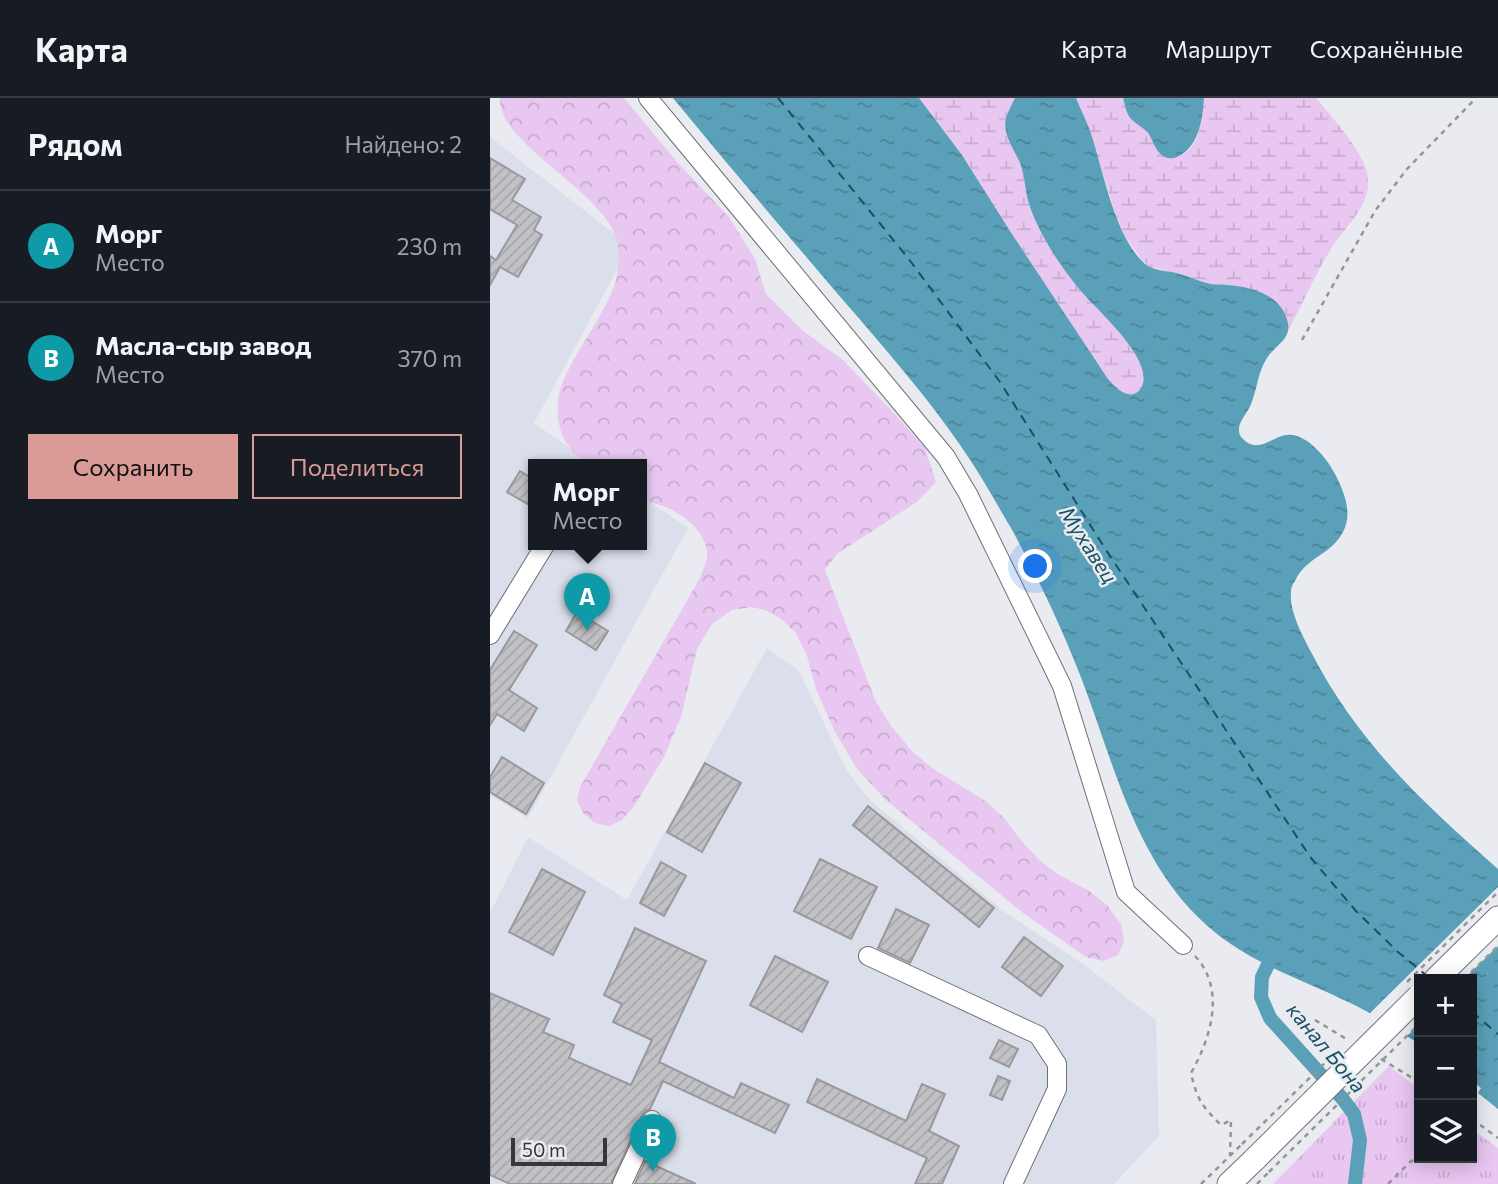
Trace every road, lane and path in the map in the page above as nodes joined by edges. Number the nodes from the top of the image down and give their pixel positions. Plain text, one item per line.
1 (648, 98) edge
2 (1476, 98) edge
3 (1302, 340) dead end
4 (542, 550) edge
5 (490, 635) edge
6 (1498, 918) edge
7 (1183, 945) joint
8 (1498, 946) edge
9 (868, 956) dead end
10 (1441, 974) edge
11 (1469, 974) edge
12 (1414, 1001) edge
13 (1414, 1028) edge
14 (652, 1120) dead end
15 (1477, 1123) edge
16 (1498, 1138) edge
17 (1230, 1155) junction
18 (1256, 1158) junction
19 (1414, 1160) edge
20 (622, 1184) edge
21 (1013, 1184) edge
22 (1201, 1184) edge
23 (1229, 1184) edge
24 (1257, 1184) edge
25 (1388, 1184) edge

1 - 7 street
2 - 3 path
4 - 5 street
6 - 10 main road
7 - 17 path
8 - 11 path
9 - 21 street
12 - 18 main road, bridge
13 - 18 path, bridge
14 - 20 street
15 - 16 path
17 - 18 path
17 - 22 path
18 - 23 main road
18 - 24 path
19 - 25 path

